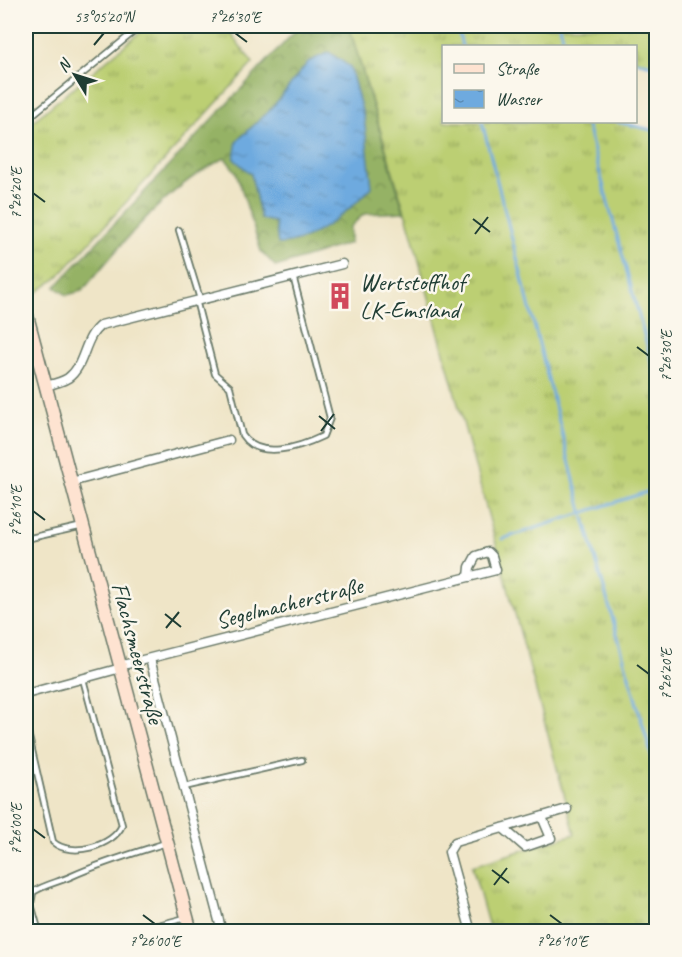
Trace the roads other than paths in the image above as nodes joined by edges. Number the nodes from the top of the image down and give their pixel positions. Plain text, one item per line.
1 (141, 26) edge
2 (26, 120) edge
3 (179, 230) dead end
4 (342, 264) dead end
5 (293, 276) junction
6 (198, 300) junction
7 (26, 312) edge
8 (29, 344) edge
9 (45, 386) junction
10 (229, 440) dead end
11 (71, 482) junction
12 (83, 526) junction
13 (26, 539) edge
14 (469, 577) dead end
15 (150, 659) junction
16 (120, 667) junction
17 (83, 679) junction
18 (26, 694) edge
19 (26, 724) edge
20 (302, 760) dead end
21 (184, 787) junction
22 (567, 809) dead end
23 (542, 817) junction
24 (503, 828) junction
25 (167, 843) junction
26 (187, 917) junction
27 (39, 932) edge
28 (130, 932) edge
29 (191, 932) edge
30 (222, 932) edge
31 (471, 932) edge

1 - 2 lane
3 - 6 lane
4 - 5 street
5 - 6 street
5 - 6 lane
6 - 9 street
7 - 8 street, Flachsmeerstraße
8 - 9 street, Flachsmeerstraße
9 - 11 street, Flachsmeerstraße
10 - 11 street
11 - 12 street, Flachsmeerstraße
12 - 13 lane
12 - 16 street, Flachsmeerstraße
14 - 15 street, Segelmacherstraße
15 - 16 street, Segelmacherstraße
15 - 21 street, Flachsmeerstraße
16 - 17 street, Segelmacherstraße
16 - 25 street, Flachsmeerstraße
17 - 18 street, Segelmacherstraße
17 - 19 lane
20 - 21 lane
21 - 30 street, Flachsmeerstraße
22 - 23 street
23 - 24 street
23 - 24 street
24 - 31 street
25 - 26 street, Flachsmeerstraße
25 - 27 lane
26 - 28 lane
26 - 29 street, Flachsmeerstraße

